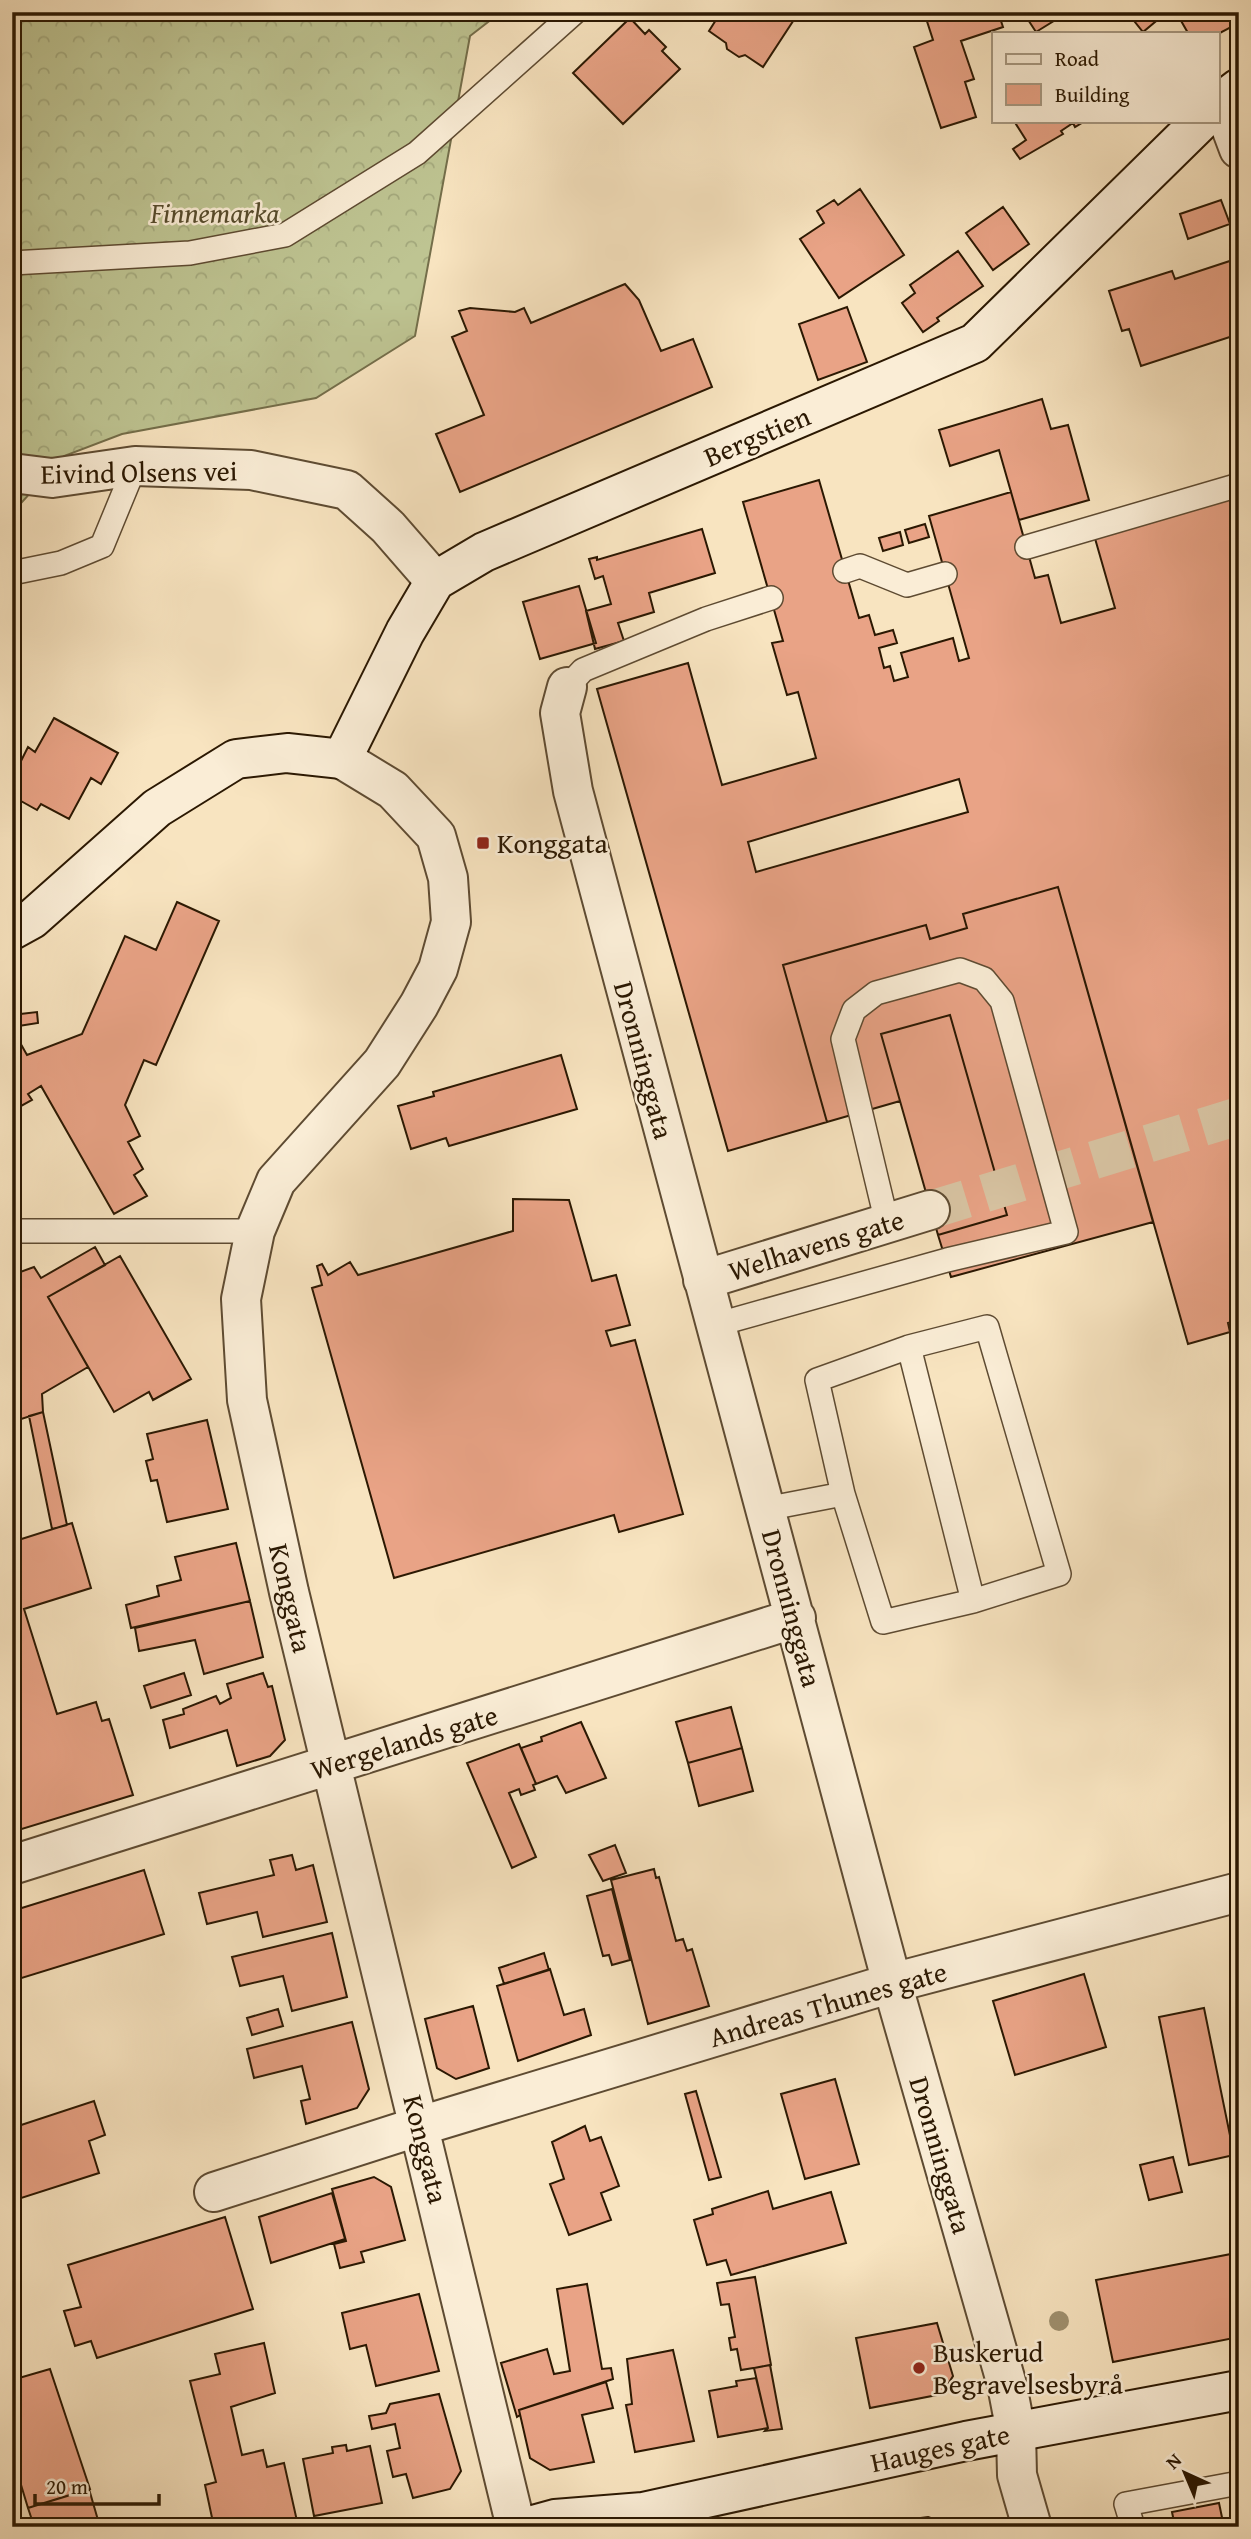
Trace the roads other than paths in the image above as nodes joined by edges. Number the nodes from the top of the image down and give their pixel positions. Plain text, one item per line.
1 (575, 12) edge
2 (1220, 104) edge
3 (1202, 122) edge
4 (1239, 149) edge
5 (12, 263) edge
6 (135, 466) junction
7 (12, 473) edge
8 (1239, 485) edge
9 (1027, 547) dead end
10 (845, 571) dead end
11 (12, 573) edge
12 (946, 574) dead end
13 (435, 581) junction
14 (771, 597) dead end
15 (567, 687) joint
16 (342, 759) junction
17 (12, 930) edge
18 (930, 1210) tunnel mouth
19 (887, 1223) junction
20 (12, 1231) edge
21 (254, 1231) junction
22 (703, 1280) junction
23 (715, 1325) junction
24 (909, 1347) junction
25 (843, 1494) junction
26 (765, 1509) junction
27 (973, 1601) junction
28 (796, 1618) junction
29 (331, 1765) junction
30 (12, 1865) edge
31 (1239, 1892) edge
32 (892, 1983) junction
33 (420, 2126) junction
34 (214, 2192) dead end
35 (1239, 2390) edge
36 (1016, 2432) junction
37 (1239, 2483) edge
38 (630, 2519) edge
39 (516, 2527) edge
40 (526, 2527) edge
41 (1032, 2527) edge
42 (1133, 2527) edge

1 - 5 lane
2 - 4 street
3 - 13 street, Bergstien
6 - 7 street, Eivind Olsens vei
6 - 11 lane
6 - 13 street, Eivind Olsens vei
8 - 9 lane
10 - 12 lane
13 - 16 street, Bergstien
14 - 15 lane
15 - 22 street, Dronninggata
16 - 17 street
16 - 21 street, Konggata
18 - 19 street, Welhavens gate
19 - 22 street, Welhavens gate
19 - 23 lane
20 - 21 lane
21 - 29 street, Konggata
22 - 23 street, Dronninggata
23 - 26 street, Dronninggata
24 - 25 lane
24 - 27 lane
24 - 27 lane
25 - 26 lane
25 - 27 lane
26 - 28 street, Dronninggata
28 - 29 street, Wergelands gate
28 - 32 street, Dronninggata
29 - 30 street, Wergelands gate
29 - 33 street, Konggata
31 - 32 street, Andreas Thunes gate
32 - 33 street, Andreas Thunes gate
32 - 36 street, Dronninggata
33 - 34 street, Andreas Thunes gate
33 - 39 street, Konggata
35 - 36 street, Hauges gate
36 - 38 street, Hauges gate
36 - 41 street, Dronninggata
37 - 42 lane
38 - 40 street, Hauges gate

